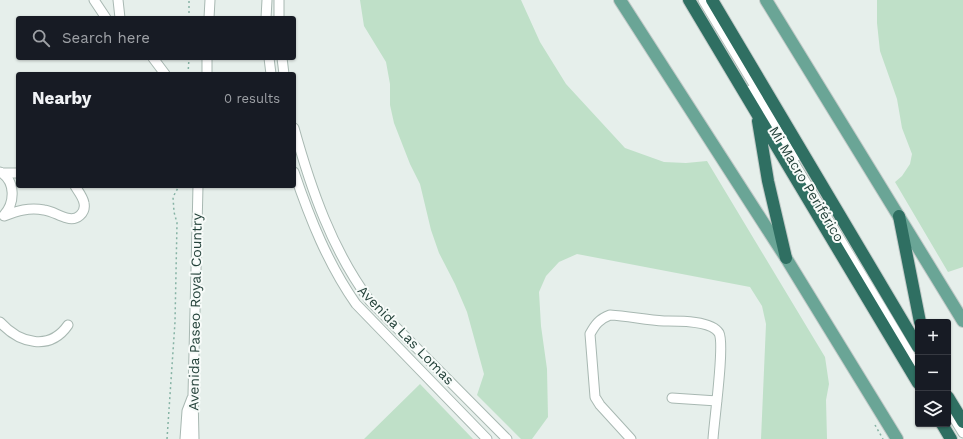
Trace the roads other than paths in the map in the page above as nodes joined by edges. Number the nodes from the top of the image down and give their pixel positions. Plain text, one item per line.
1 (94, 0) edge
2 (118, 0) edge
3 (210, 0) edge
4 (267, 0) edge
5 (279, 0) edge
6 (620, 0) edge
7 (689, 0) edge
8 (695, 0) edge
9 (703, 0) edge
10 (712, 0) edge
11 (766, 0) edge
12 (105, 16) edge
13 (120, 16) edge
14 (209, 16) edge
15 (266, 16) edge
16 (279, 16) edge
17 (154, 60) edge
18 (208, 60) edge
19 (269, 60) edge
20 (282, 60) edge
21 (164, 72) edge
22 (207, 72) edge
23 (271, 72) edge
24 (284, 72) edge
25 (757, 113) junction
26 (296, 135) edge
27 (1, 173) edge
28 (16, 173) edge
29 (296, 177) edge
30 (76, 188) edge
31 (198, 188) edge
32 (899, 216) junction
33 (2, 217) edge
34 (786, 258) junction
35 (919, 319) edge
36 (963, 321) edge
37 (0, 322) edge
38 (68, 325) dead end
39 (915, 342) edge
40 (916, 355) edge
41 (915, 363) edge
42 (915, 378) edge
43 (193, 395) junction
44 (672, 398) dead end
45 (717, 401) junction
46 (951, 402) edge
47 (951, 413) edge
48 (951, 422) edge
49 (963, 422) edge
50 (944, 427) edge
51 (963, 433) edge
52 (185, 439) edge
53 (194, 439) edge
54 (487, 439) edge
55 (507, 439) edge
56 (631, 439) edge
57 (713, 439) edge
58 (896, 439) edge
59 (951, 439) edge
60 (961, 439) edge

1 - 12 street
2 - 13 street
3 - 14 street
4 - 15 street
5 - 16 street
6 - 34 main road
7 - 25 highway
8 - 41 street, Mi Macro Periférico
9 - 40 street, Mi Macro Periférico
10 - 39 highway
11 - 32 main road
17 - 21 street
18 - 22 street
19 - 23 street
20 - 24 street
25 - 34 highway
25 - 42 highway
26 - 55 street, Avenida Las Lomas
27 - 28 street
27 - 33 street
29 - 54 street, Avenida Las Lomas
30 - 33 street
31 - 43 street, Avenida Paseo Royal Country
32 - 35 highway
32 - 36 main road
34 - 58 main road
37 - 38 street
43 - 52 street
43 - 53 street, Avenida Paseo Royal Country
44 - 45 street
45 - 56 street
45 - 57 street
46 - 49 highway
47 - 51 street
48 - 60 street
50 - 59 highway

